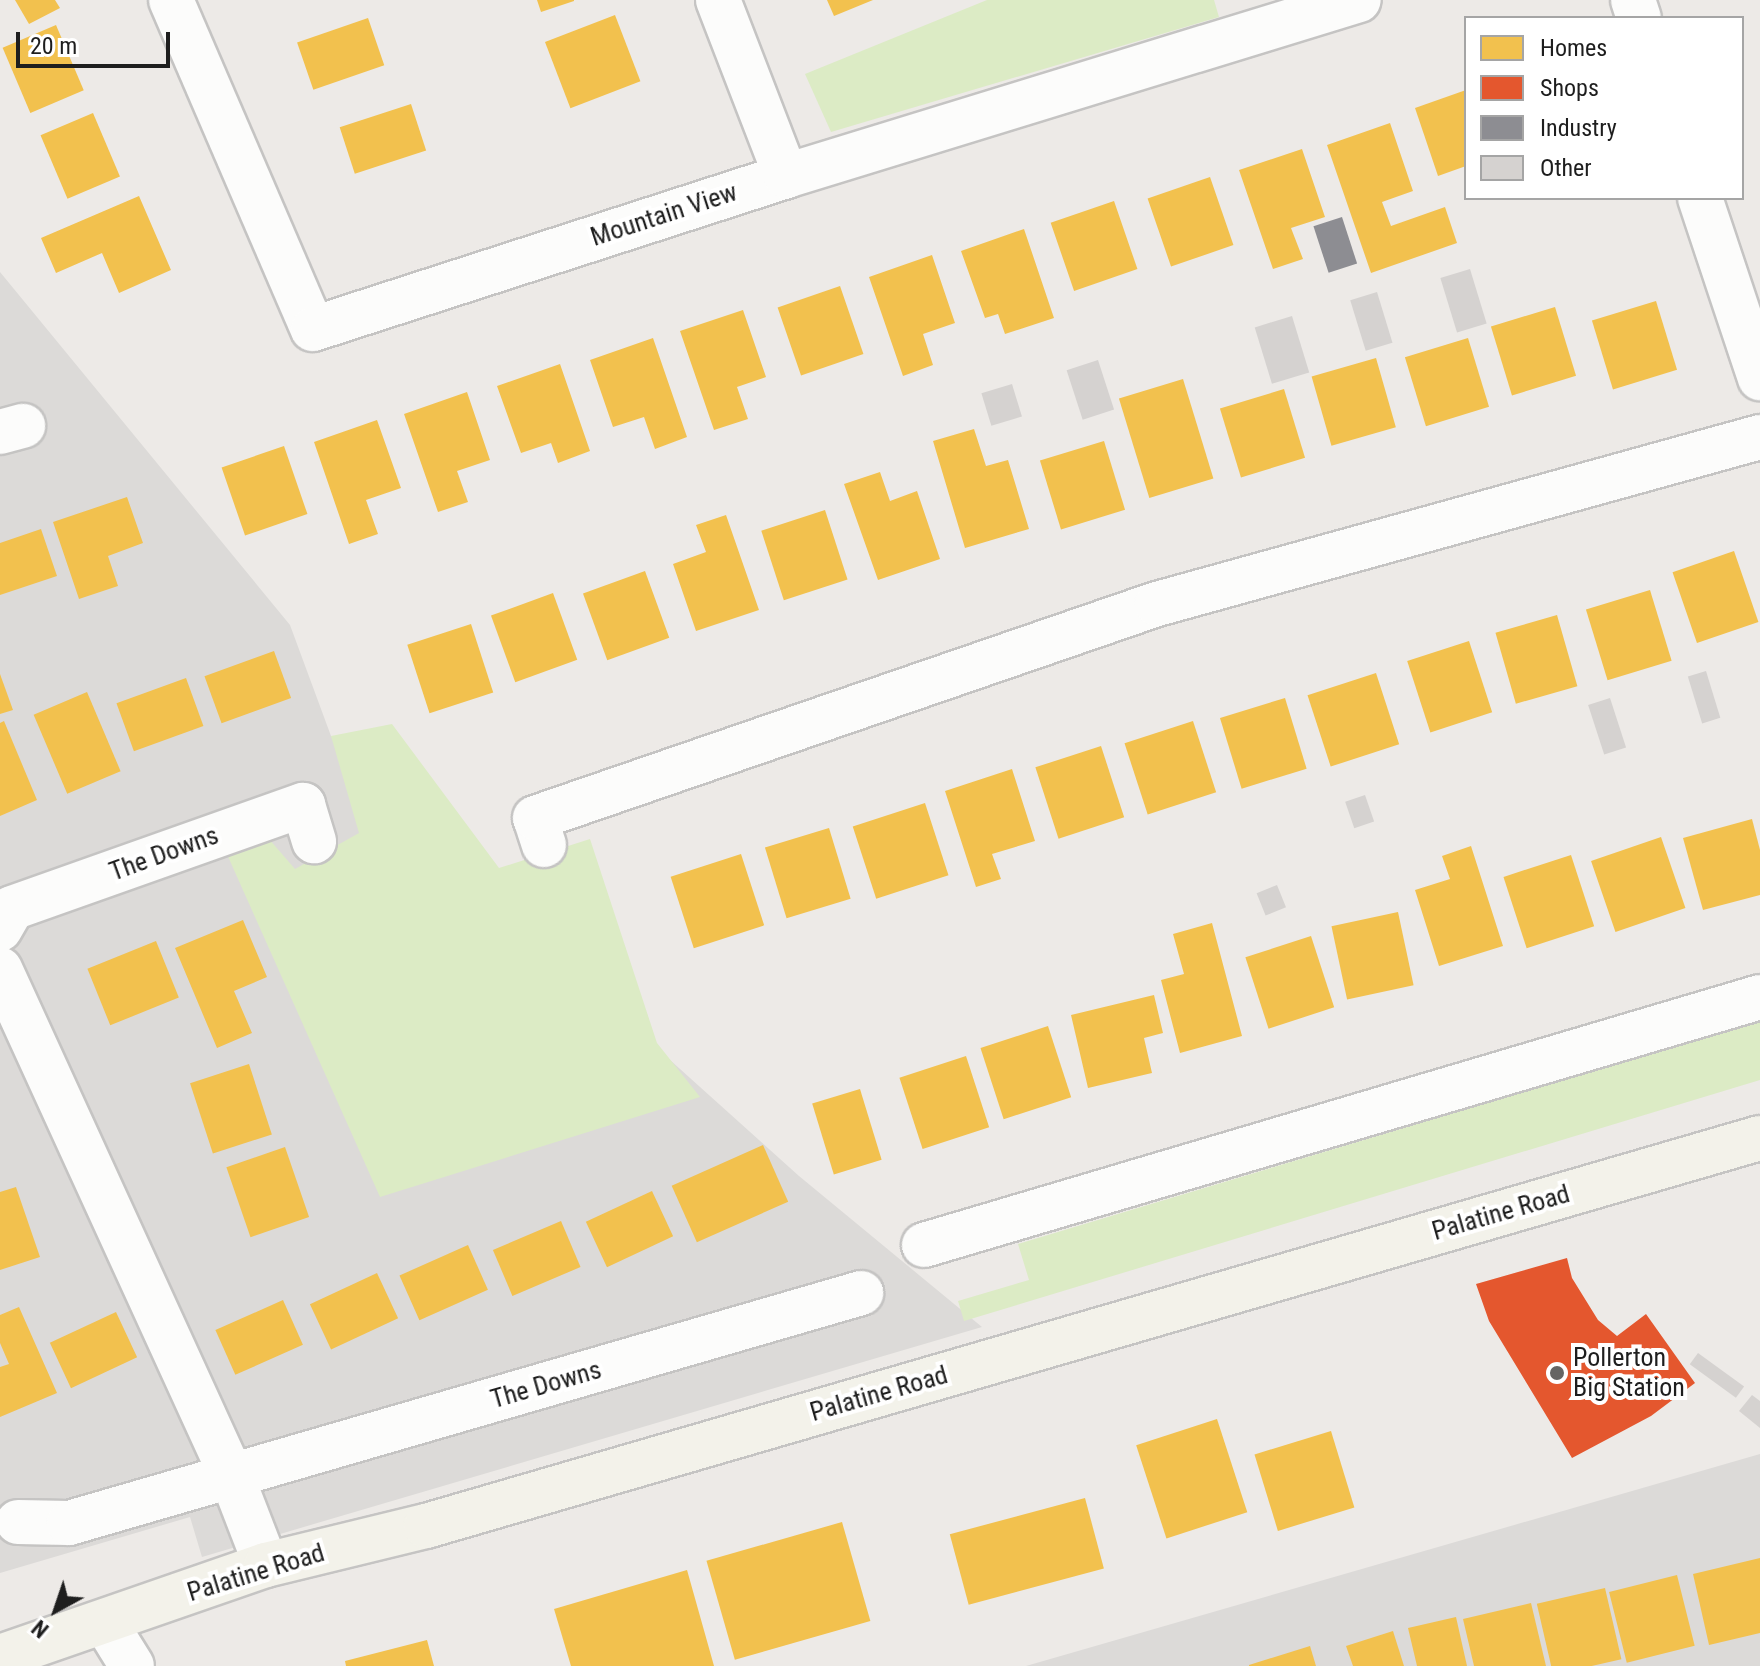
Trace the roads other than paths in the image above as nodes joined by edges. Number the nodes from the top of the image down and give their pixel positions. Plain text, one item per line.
1 (171, 0) edge
2 (718, 0) edge
3 (1359, 0) edge
4 (1277, 10) edge
5 (786, 176) junction
6 (1701, 200) edge
7 (1760, 378) edge
8 (1760, 437) edge
9 (314, 841) dead end
10 (544, 845) dead end
11 (0, 929) edge
12 (0, 969) edge
13 (1760, 997) edge
14 (1760, 1138) edge
15 (924, 1245) dead end
16 (861, 1293) dead end
17 (232, 1477) junction
18 (18, 1522) dead end
19 (266, 1565) junction
20 (106, 1624) junction
21 (0, 1657) edge
22 (132, 1666) edge

1 - 5 street, Mountain View
2 - 5 street
3 - 4 street, Mountain View
4 - 5 street, Mountain View
6 - 7 street
8 - 10 street
9 - 11 street, The Downs
12 - 17 street
13 - 15 street
14 - 19 street, Palatine Road
16 - 17 street, The Downs
17 - 18 street, The Downs
17 - 19 street
19 - 20 street, Palatine Road
20 - 21 street, Palatine Road
20 - 22 street

